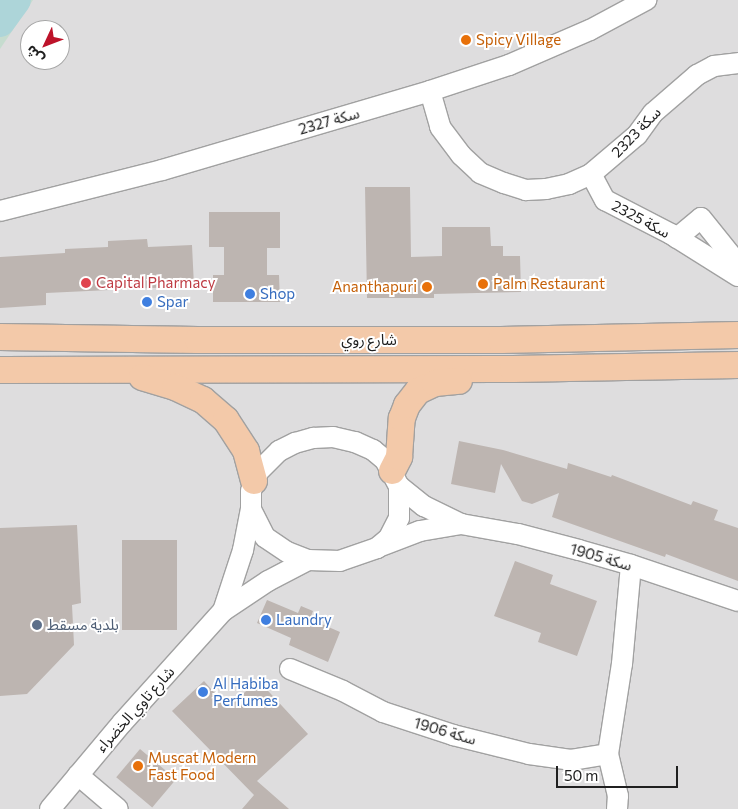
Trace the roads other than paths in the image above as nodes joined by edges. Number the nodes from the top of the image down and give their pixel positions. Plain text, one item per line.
1 (646, 0) edge
2 (738, 63) edge
3 (430, 91) junction
4 (591, 174) junction
5 (0, 211) edge
6 (677, 238) junction
7 (738, 264) edge
8 (738, 276) edge
9 (738, 335) edge
10 (0, 337) edge
11 (738, 365) edge
12 (696, 366) junction
13 (87, 369) junction
14 (513, 369) junction
15 (0, 370) edge
16 (738, 372) edge
17 (395, 478) junction
18 (254, 481) junction
19 (251, 510) junction
20 (461, 524) junction
21 (377, 548) junction
22 (308, 560) junction
23 (631, 565) junction
24 (738, 601) edge
25 (223, 611) junction
26 (290, 669) dead end
27 (608, 754) junction
28 (78, 775) junction
29 (50, 809) edge
30 (118, 809) edge
31 (617, 809) edge

1 - 3 street, سكة 2327
2 - 4 street, سكة 2323
3 - 4 street, سكة 2323
3 - 5 street, سكة 2327
4 - 6 street, سكة 2325
6 - 7 street, سكة 2325
6 - 8 street, سكة 2325
9 - 10 main road, شارع روي
11 - 12 main road, شارع روي
12 - 14 main road, شارع روي
12 - 16 main road
13 - 14 main road, شارع روي
13 - 15 main road, شارع روي
13 - 18 main road
14 - 17 main road
17 - 18 street
17 - 20 street, سكة 1905
17 - 21 street
18 - 19 street
19 - 22 street
19 - 25 street, شارع تاوي الخضراء
20 - 21 street, سكة 1905
20 - 23 street, سكة 1905
21 - 22 street
22 - 25 street, شارع تاوي الخضراء
23 - 24 street, سكة 1905
23 - 27 street
25 - 28 street, شارع تاوي الخضراء
26 - 27 street, سكة 1906
27 - 31 street
28 - 29 street, شارع تاوي الخضراء
28 - 30 street

